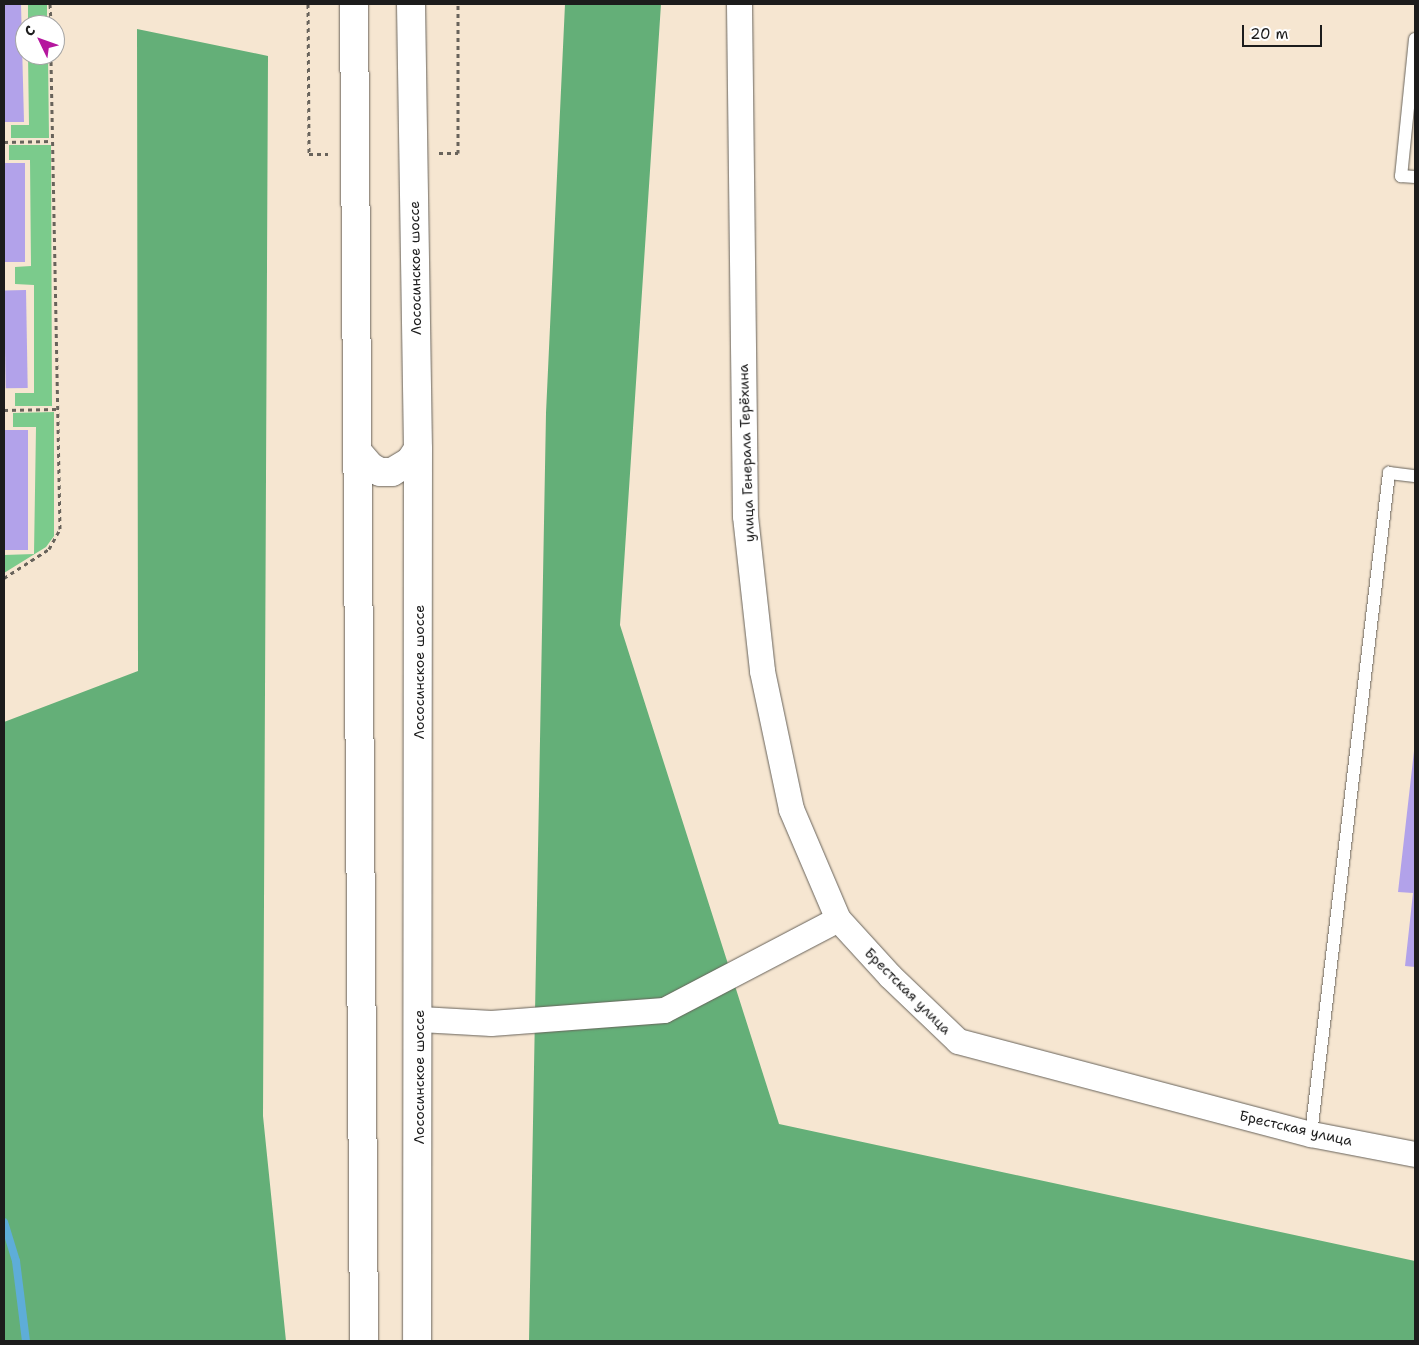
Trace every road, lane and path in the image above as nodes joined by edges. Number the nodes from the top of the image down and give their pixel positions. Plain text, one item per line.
1 (308, 4) edge
2 (354, 4) edge
3 (411, 4) edge
4 (458, 4) edge
5 (739, 4) edge
6 (1415, 38) edge
7 (51, 65) edge
8 (52, 141) junction
9 (4, 142) edge
10 (458, 153) dead end
11 (309, 154) dead end
12 (1415, 178) edge
13 (57, 409) junction
14 (4, 410) edge
15 (418, 449) junction
16 (357, 451) junction
17 (1415, 476) edge
18 (4, 578) edge
19 (838, 919) junction
20 (420, 1019) junction
21 (1311, 1134) junction
22 (1415, 1154) edge
23 (364, 1341) edge
24 (417, 1341) edge

1 - 11 path
2 - 16 street
3 - 15 street, Лососинское шоссе
4 - 10 path
5 - 19 street, улица Генерала Терёхина
6 - 12 lane
7 - 8 path
8 - 9 path
8 - 13 path
13 - 14 path
13 - 18 path
15 - 16 street
15 - 20 street, Лососинское шоссе
16 - 23 street
17 - 21 lane
19 - 20 street
19 - 21 street, Брестская улица
20 - 24 street, Лососинское шоссе
21 - 22 street, Брестская улица

